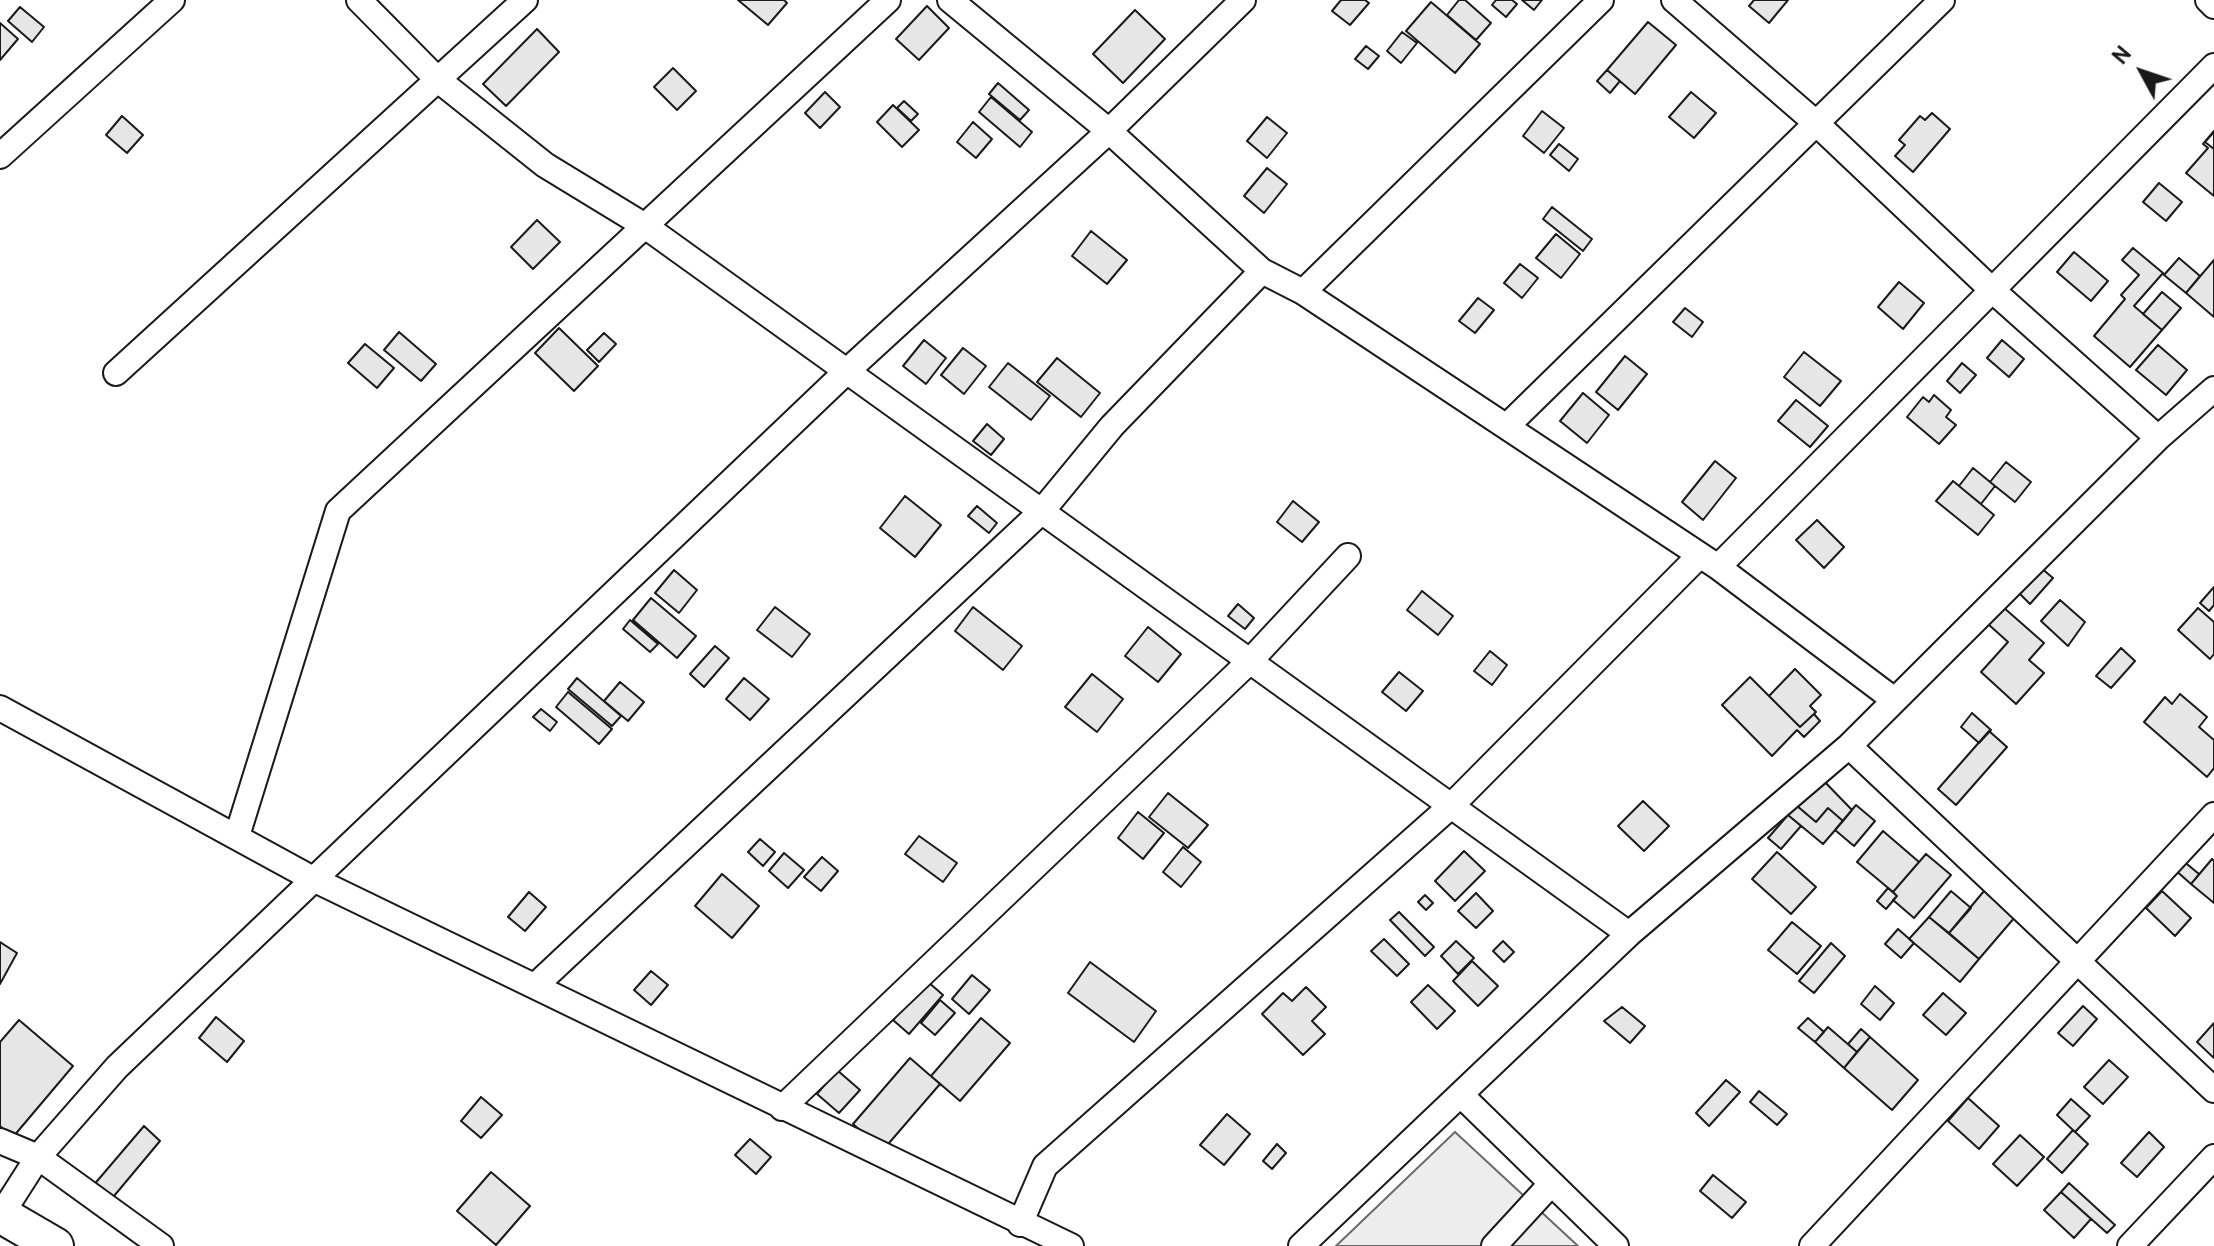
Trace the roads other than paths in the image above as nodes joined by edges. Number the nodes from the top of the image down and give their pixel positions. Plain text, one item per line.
1 (172, 0) edge
2 (359, 0) edge
3 (525, 0) edge
4 (888, 0) edge
5 (950, 0) edge
6 (1243, 0) edge
7 (1601, 0) edge
8 (1674, 0) edge
9 (1942, 0) edge
10 (2208, 0) edge
11 (2214, 6) edge
12 (2214, 66) edge
13 (437, 79) junction
14 (1816, 123) junction
15 (1109, 131) junction
16 (0, 156) edge
17 (645, 226) junction
18 (1262, 271) junction
19 (1991, 289) junction
20 (1303, 292) junction
21 (847, 371) junction
22 (116, 373) dead end
23 (2214, 389) edge
24 (1507, 426) junction
25 (2158, 438) junction
26 (1042, 511) junction
27 (1348, 556) dead end
28 (1709, 561) junction
29 (1250, 661) junction
30 (1893, 699) junction
31 (0, 708) edge
32 (1849, 746) junction
33 (1451, 806) junction
34 (2214, 815) edge
35 (237, 836) junction
36 (313, 879) junction
37 (1629, 934) junction
38 (2078, 961) junction
39 (535, 986) junction
40 (2214, 1090) edge
41 (1462, 1096) junction
42 (782, 1108) junction
43 (0, 1141) edge
44 (38, 1157) junction
45 (2214, 1157) edge
46 (1551, 1184) junction
47 (0, 1215) edge
48 (1020, 1224) junction
49 (55, 1246) edge
50 (161, 1246) edge
51 (1071, 1246) edge
52 (1301, 1246) edge
53 (1494, 1246) edge
54 (1616, 1246) edge
55 (1812, 1246) edge
56 (2130, 1246) edge

1 - 16 street
2 - 13 street
3 - 13 street
4 - 17 street
5 - 15 street
6 - 15 street
7 - 20 street
8 - 14 street
9 - 14 street
10 - 11 street
12 - 19 street
13 - 17 street
13 - 22 street
14 - 19 street
14 - 24 street
15 - 18 street
15 - 21 street
17 - 21 street
17 - 35 street
18 - 20 street
18 - 26 street
19 - 25 street
19 - 28 street
20 - 24 street
21 - 26 street
21 - 36 street
23 - 25 street
24 - 28 street
25 - 30 street
26 - 29 street
26 - 39 street
27 - 29 street
28 - 30 street
28 - 33 street
29 - 33 street
29 - 42 street
30 - 32 street
31 - 35 street
32 - 37 street
32 - 38 street
33 - 37 street
33 - 48 street
34 - 38 street
35 - 36 street
36 - 39 street
36 - 44 street
37 - 41 street
38 - 40 street
38 - 55 street
39 - 42 street
41 - 46 street
41 - 52 street
42 - 48 street
43 - 44 street
44 - 47 street
44 - 50 street
45 - 56 street
46 - 53 street
46 - 54 street
47 - 49 highway
48 - 51 street

